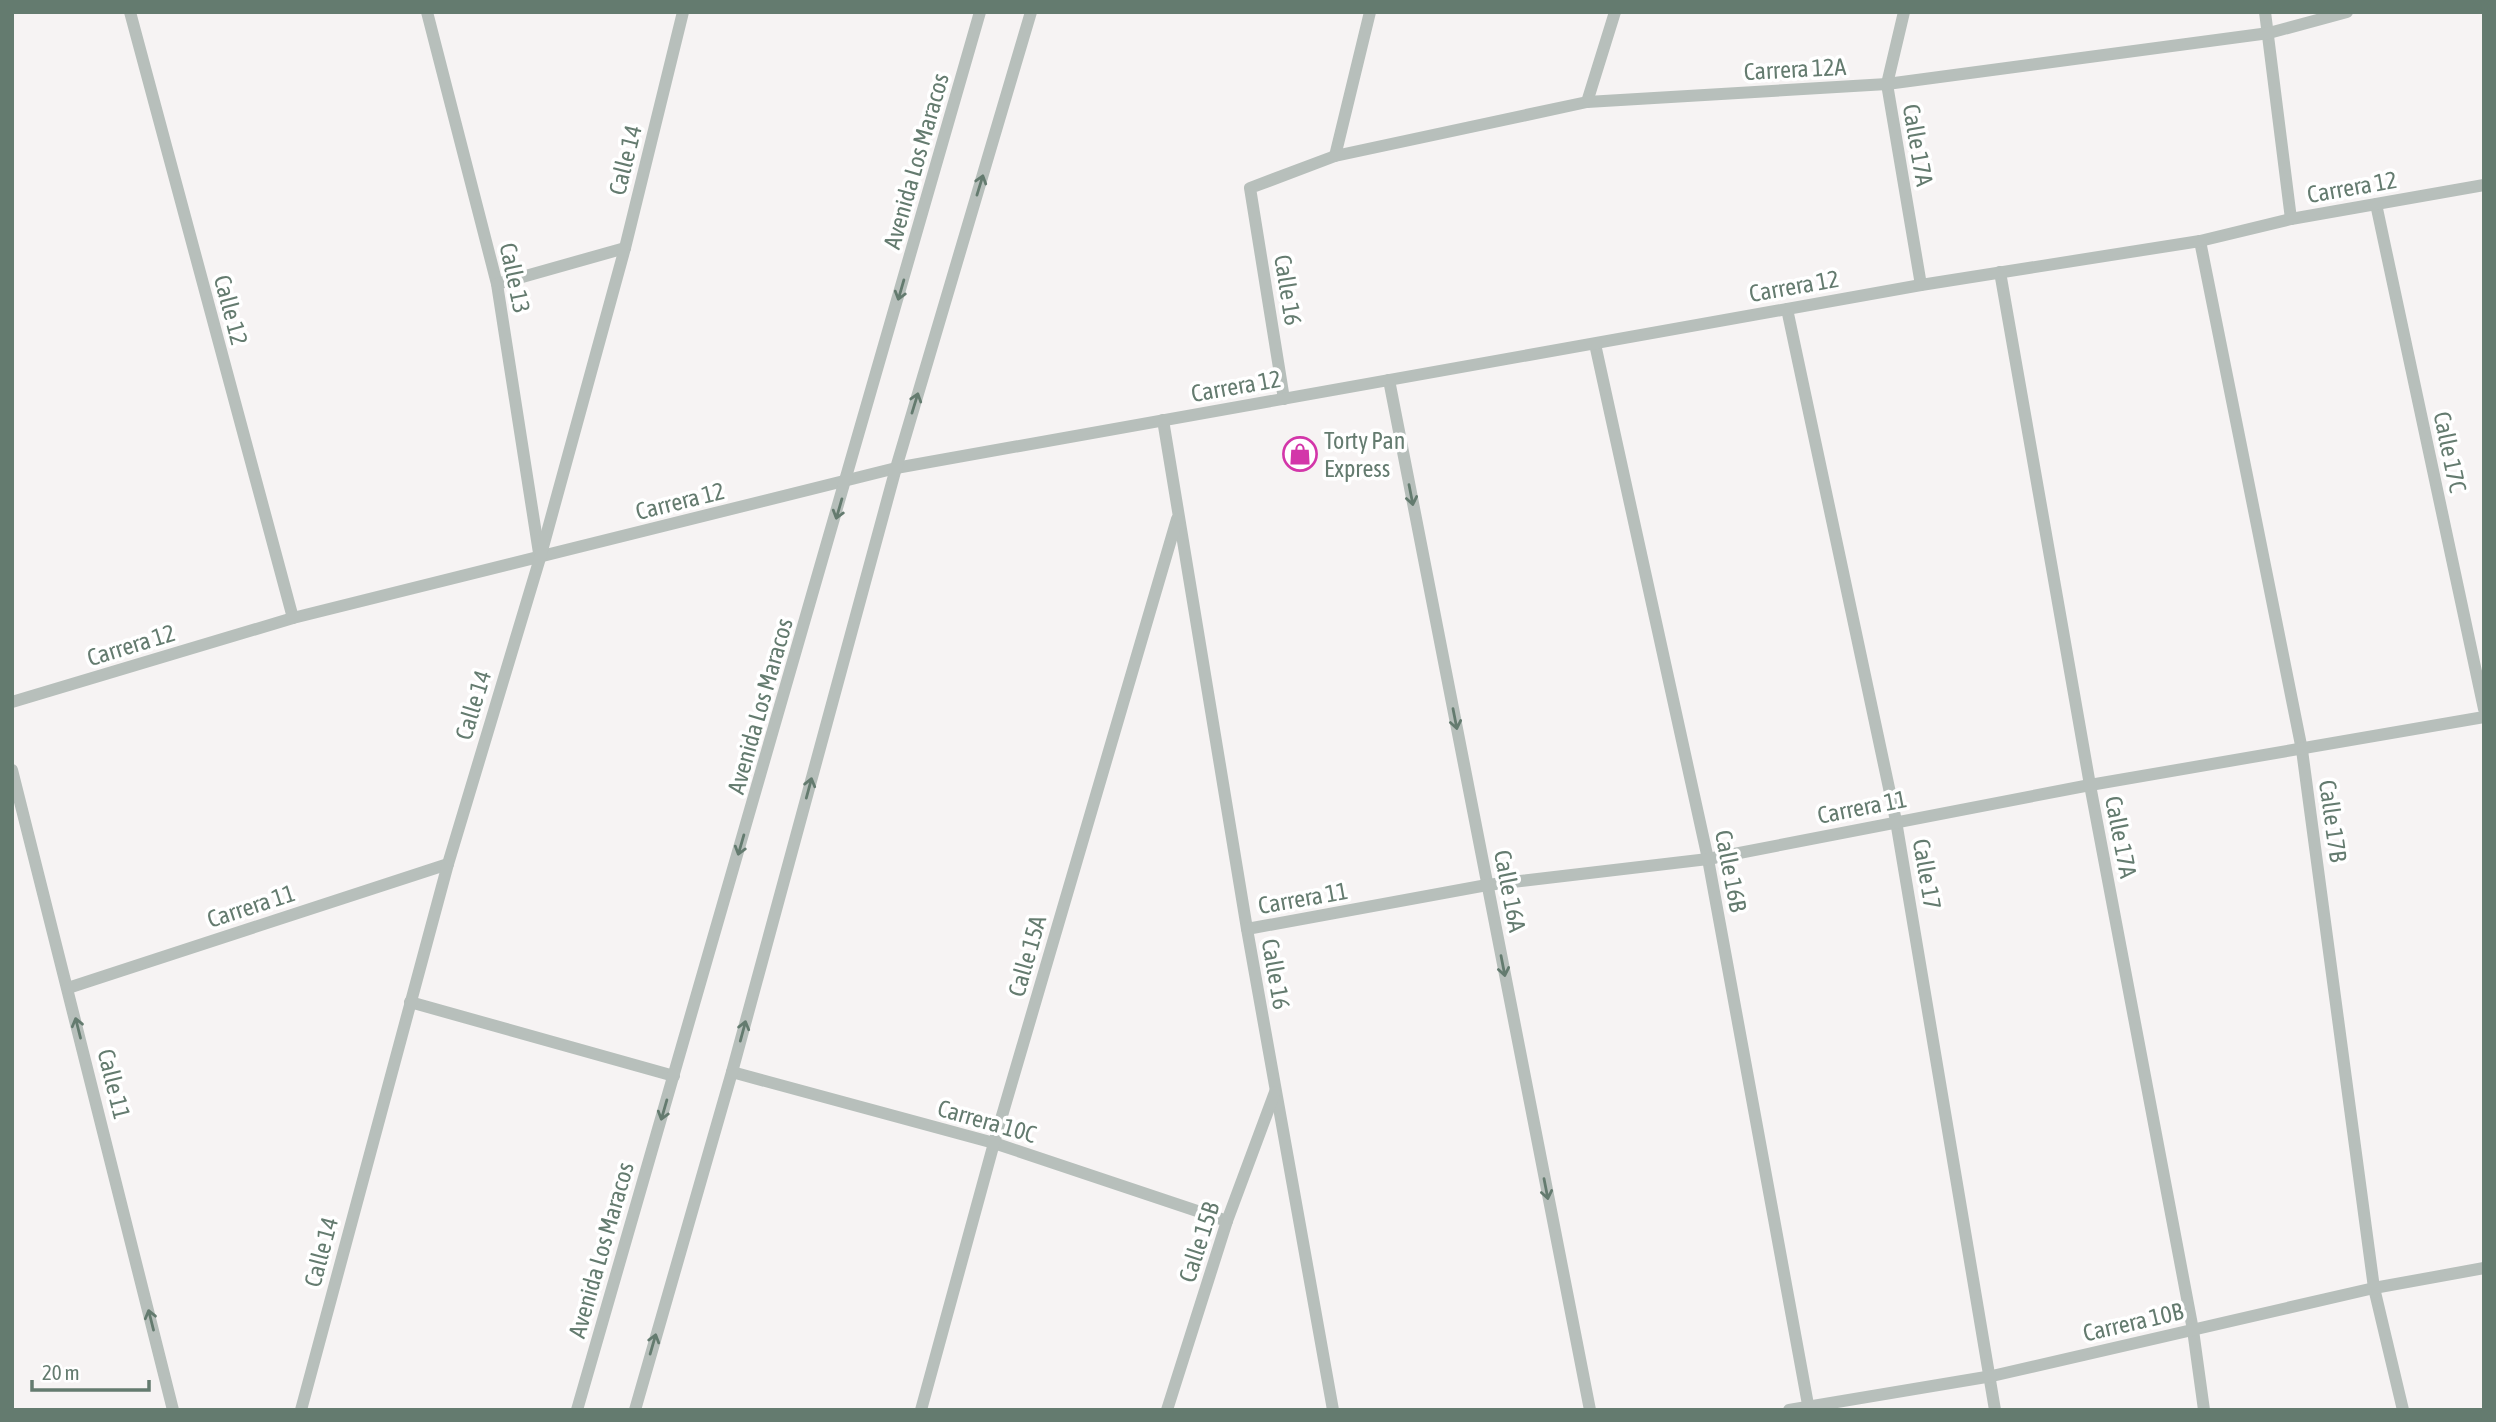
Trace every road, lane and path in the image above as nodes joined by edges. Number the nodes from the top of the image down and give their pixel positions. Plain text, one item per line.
1 (130, 12) edge
2 (427, 12) edge
3 (683, 12) edge
4 (980, 12) edge
5 (1031, 12) edge
6 (1370, 12) edge
7 (1615, 12) edge
8 (1904, 12) edge
9 (2265, 12) edge
10 (2347, 12) edge
11 (2269, 33) junction
12 (1887, 84) junction
13 (1587, 102) junction
14 (1335, 156) junction
15 (2484, 184) edge
16 (1250, 188) joint
17 (2376, 204) junction
18 (2291, 219) junction
19 (2200, 242) junction
20 (625, 248) junction
21 (2000, 272) junction
22 (497, 284) junction
23 (1921, 285) junction
24 (1787, 309) junction
25 (1595, 344) junction
26 (1389, 380) junction
27 (1284, 399) junction
28 (1163, 420) junction
29 (896, 468) junction
30 (847, 480) junction
31 (1178, 516) junction
32 (540, 558) junction
33 (293, 618) junction
34 (12, 702) edge
35 (2484, 709) edge
36 (2484, 717) edge
37 (2302, 750) junction
38 (12, 770) edge
39 (2090, 785) junction
40 (1896, 821) junction
41 (1708, 859) junction
42 (448, 864) junction
43 (1487, 885) junction
44 (1247, 929) junction
45 (68, 988) junction
46 (410, 1003) junction
47 (732, 1072) junction
48 (674, 1076) junction
49 (1276, 1089) junction
50 (994, 1143) junction
51 (1227, 1221) junction
52 (2484, 1268) edge
53 (2374, 1287) junction
54 (2193, 1330) junction
55 (1992, 1376) junction
56 (1809, 1409) edge
57 (173, 1410) edge
58 (301, 1410) edge
59 (577, 1410) edge
60 (635, 1410) edge
61 (921, 1410) edge
62 (1167, 1410) edge
63 (1333, 1410) edge
64 (1590, 1410) edge
65 (1789, 1410) edge
66 (1995, 1410) edge
67 (2204, 1410) edge
68 (2403, 1410) edge

1 - 33 street, Calle 12
2 - 22 street, Calle 13
3 - 20 street, Calle 14
4 -> 30 street, Avenida Los Maracos
29 -> 5 street
6 - 14 street
7 - 13 street
8 - 12 street, Calle 17A
9 - 11 street
10 - 11 street, Carrera 12A
11 - 12 street, Carrera 12A
11 - 18 street
12 - 13 street, Carrera 12A
12 - 23 street, Calle 17A
13 - 14 street, Carrera 12A
14 - 16 street, Carrera 12A
15 - 17 street, Carrera 12
16 - 27 street, Calle 16
17 - 18 street, Carrera 12
17 - 35 street, Calle 17C
18 - 19 street, Carrera 12
19 - 21 street, Carrera 12
19 - 37 street, Calle 17B
20 - 22 street
20 - 32 street, Calle 14
21 - 23 street, Carrera 12
21 - 39 street, Calle 17A
22 - 32 street, Calle 13
23 - 24 street, Carrera 12
24 - 25 street, Carrera 12
24 - 40 street, Calle 17
25 - 26 street, Carrera 12
25 - 41 street, Calle 16B
26 - 27 street, Carrera 12
26 -> 43 street, Calle 16A
27 - 28 street, Carrera 12
28 - 29 street, Carrera 12
28 - 31 street, Calle 16
29 - 30 street, Carrera 12
47 -> 29 street
30 - 32 street, Carrera 12
30 -> 48 street, Avenida Los Maracos
31 - 44 street, Calle 16
31 - 50 street, Calle 15A
32 - 33 street, Carrera 12
32 - 42 street, Calle 14
33 - 34 street, Carrera 12
36 - 37 street, Carrera 11
37 - 39 street, Carrera 11
37 - 53 street, Calle 17B
38 - 45 street, Calle 11
39 - 40 street, Carrera 11
39 - 54 street, Calle 17A
40 - 41 street, Carrera 11
40 - 55 street, Calle 17
41 - 43 street, Carrera 11
41 - 56 street, Calle 16B
42 - 45 street, Carrera 11
42 - 46 street, Calle 14
43 - 44 street, Carrera 11
43 -> 64 street, Calle 16A
44 - 49 street, Calle 16
57 -> 45 street, Calle 11
46 - 48 street
46 - 58 street, Calle 14
47 - 50 street, Carrera 10C
60 -> 47 street
48 -> 59 street, Avenida Los Maracos
49 - 51 street, Calle 15B
49 - 63 street, Calle 16
50 - 51 street, Carrera 10C
50 - 61 street, Calle 15A
51 - 62 street, Calle 15B
52 - 53 street, Carrera 10B
53 - 54 street, Carrera 10B
53 - 68 street, Calle 17B
54 - 55 street, Carrera 10B
54 - 67 street, Calle 17A
55 - 56 street, Carrera 10B
55 - 66 street, Calle 17
56 - 65 street, Carrera 10B

